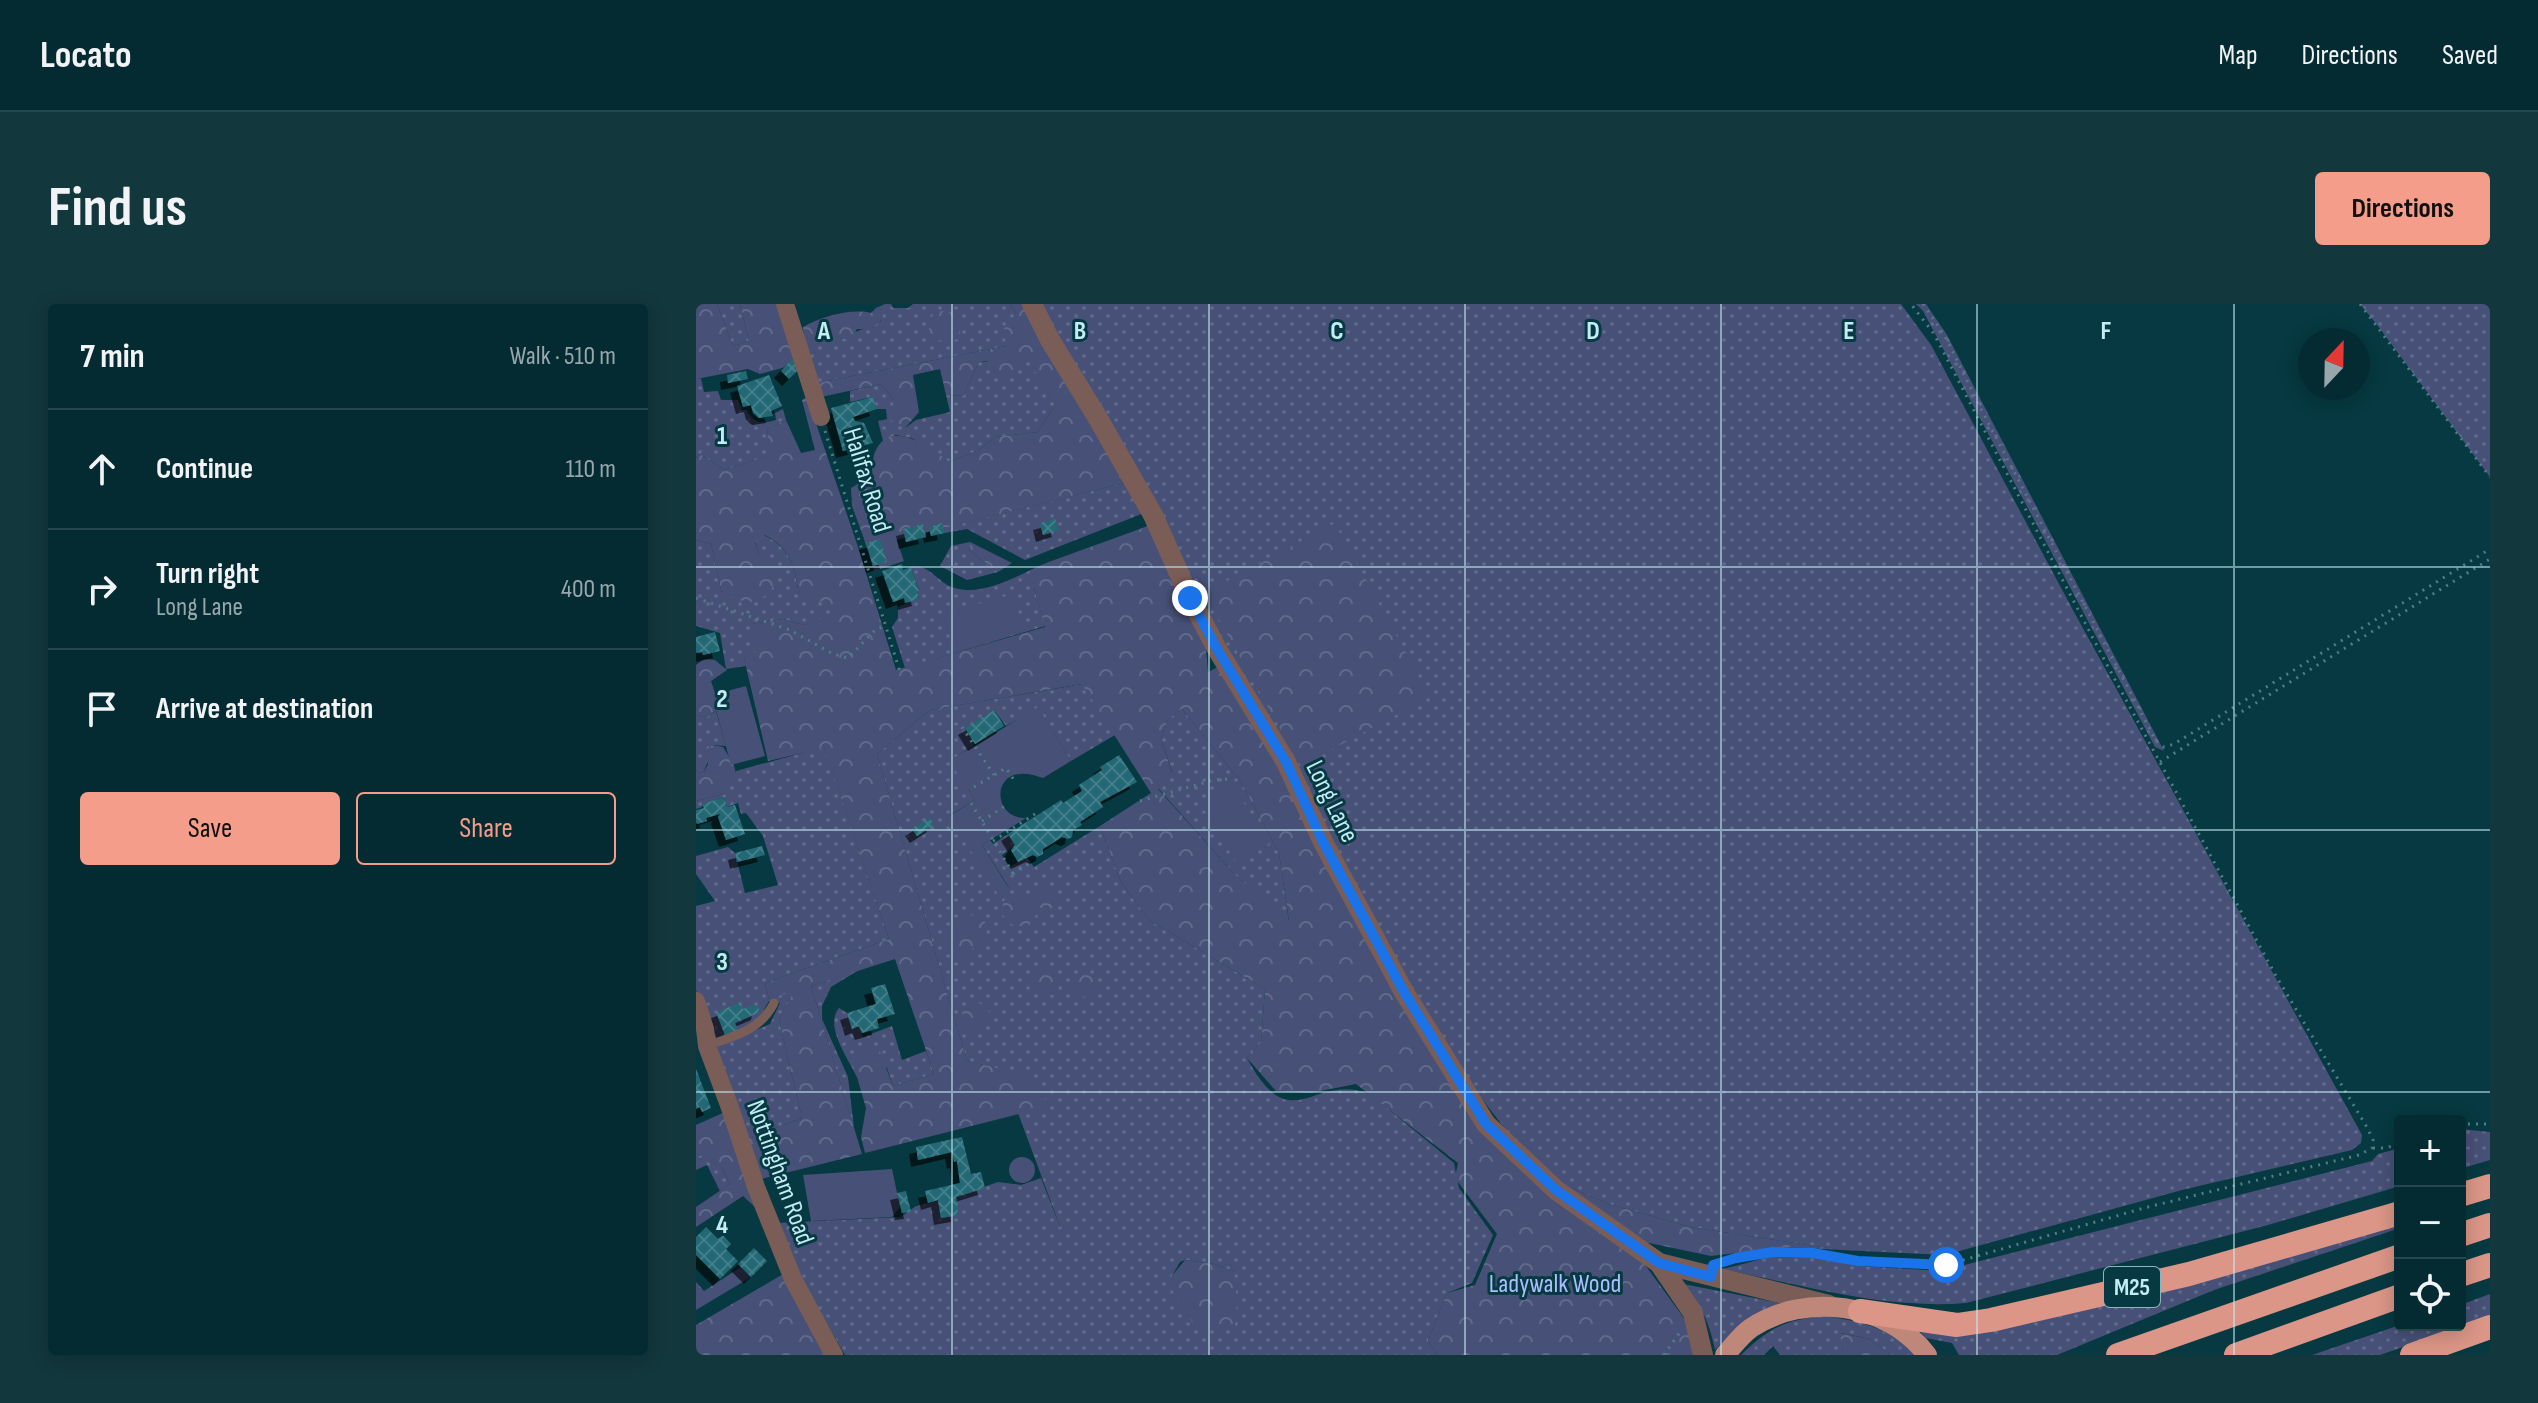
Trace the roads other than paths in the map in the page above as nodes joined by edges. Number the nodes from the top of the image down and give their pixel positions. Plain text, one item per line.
1 (785, 304) edge
2 (1032, 304) edge
3 (821, 417) road end
4 (696, 1001) edge
5 (774, 1003) dead end
6 (707, 1046) junction
7 (2490, 1186) edge
8 (2466, 1193) edge
9 (2394, 1215) edge
10 (2490, 1225) edge
11 (2466, 1233) edge
12 (2394, 1258) edge
13 (1659, 1263) junction
14 (2490, 1265) edge
15 (2466, 1273) edge
16 (2394, 1298) edge
17 (1833, 1306) junction
18 (1860, 1311) junction
19 (2490, 1327) edge
20 (834, 1355) edge
21 (1703, 1355) edge
22 (1725, 1355) edge
23 (1927, 1355) edge
24 (2118, 1355) edge
25 (2236, 1355) edge
26 (2412, 1355) edge

1 - 3 street, Halifax Road
2 - 13 street, Long Lane
4 - 6 street, Nottingham Road
5 - 6 lane
6 - 20 street, Nottingham Road
7 - 8 highway
9 - 18 highway, M25
10 - 11 highway
12 - 24 highway, M25
13 - 17 street, Long Lane
13 - 21 street, Long Lane
14 - 15 highway
16 - 25 highway
17 - 18 main road
17 - 22 main road
18 - 23 main road
19 - 26 highway

